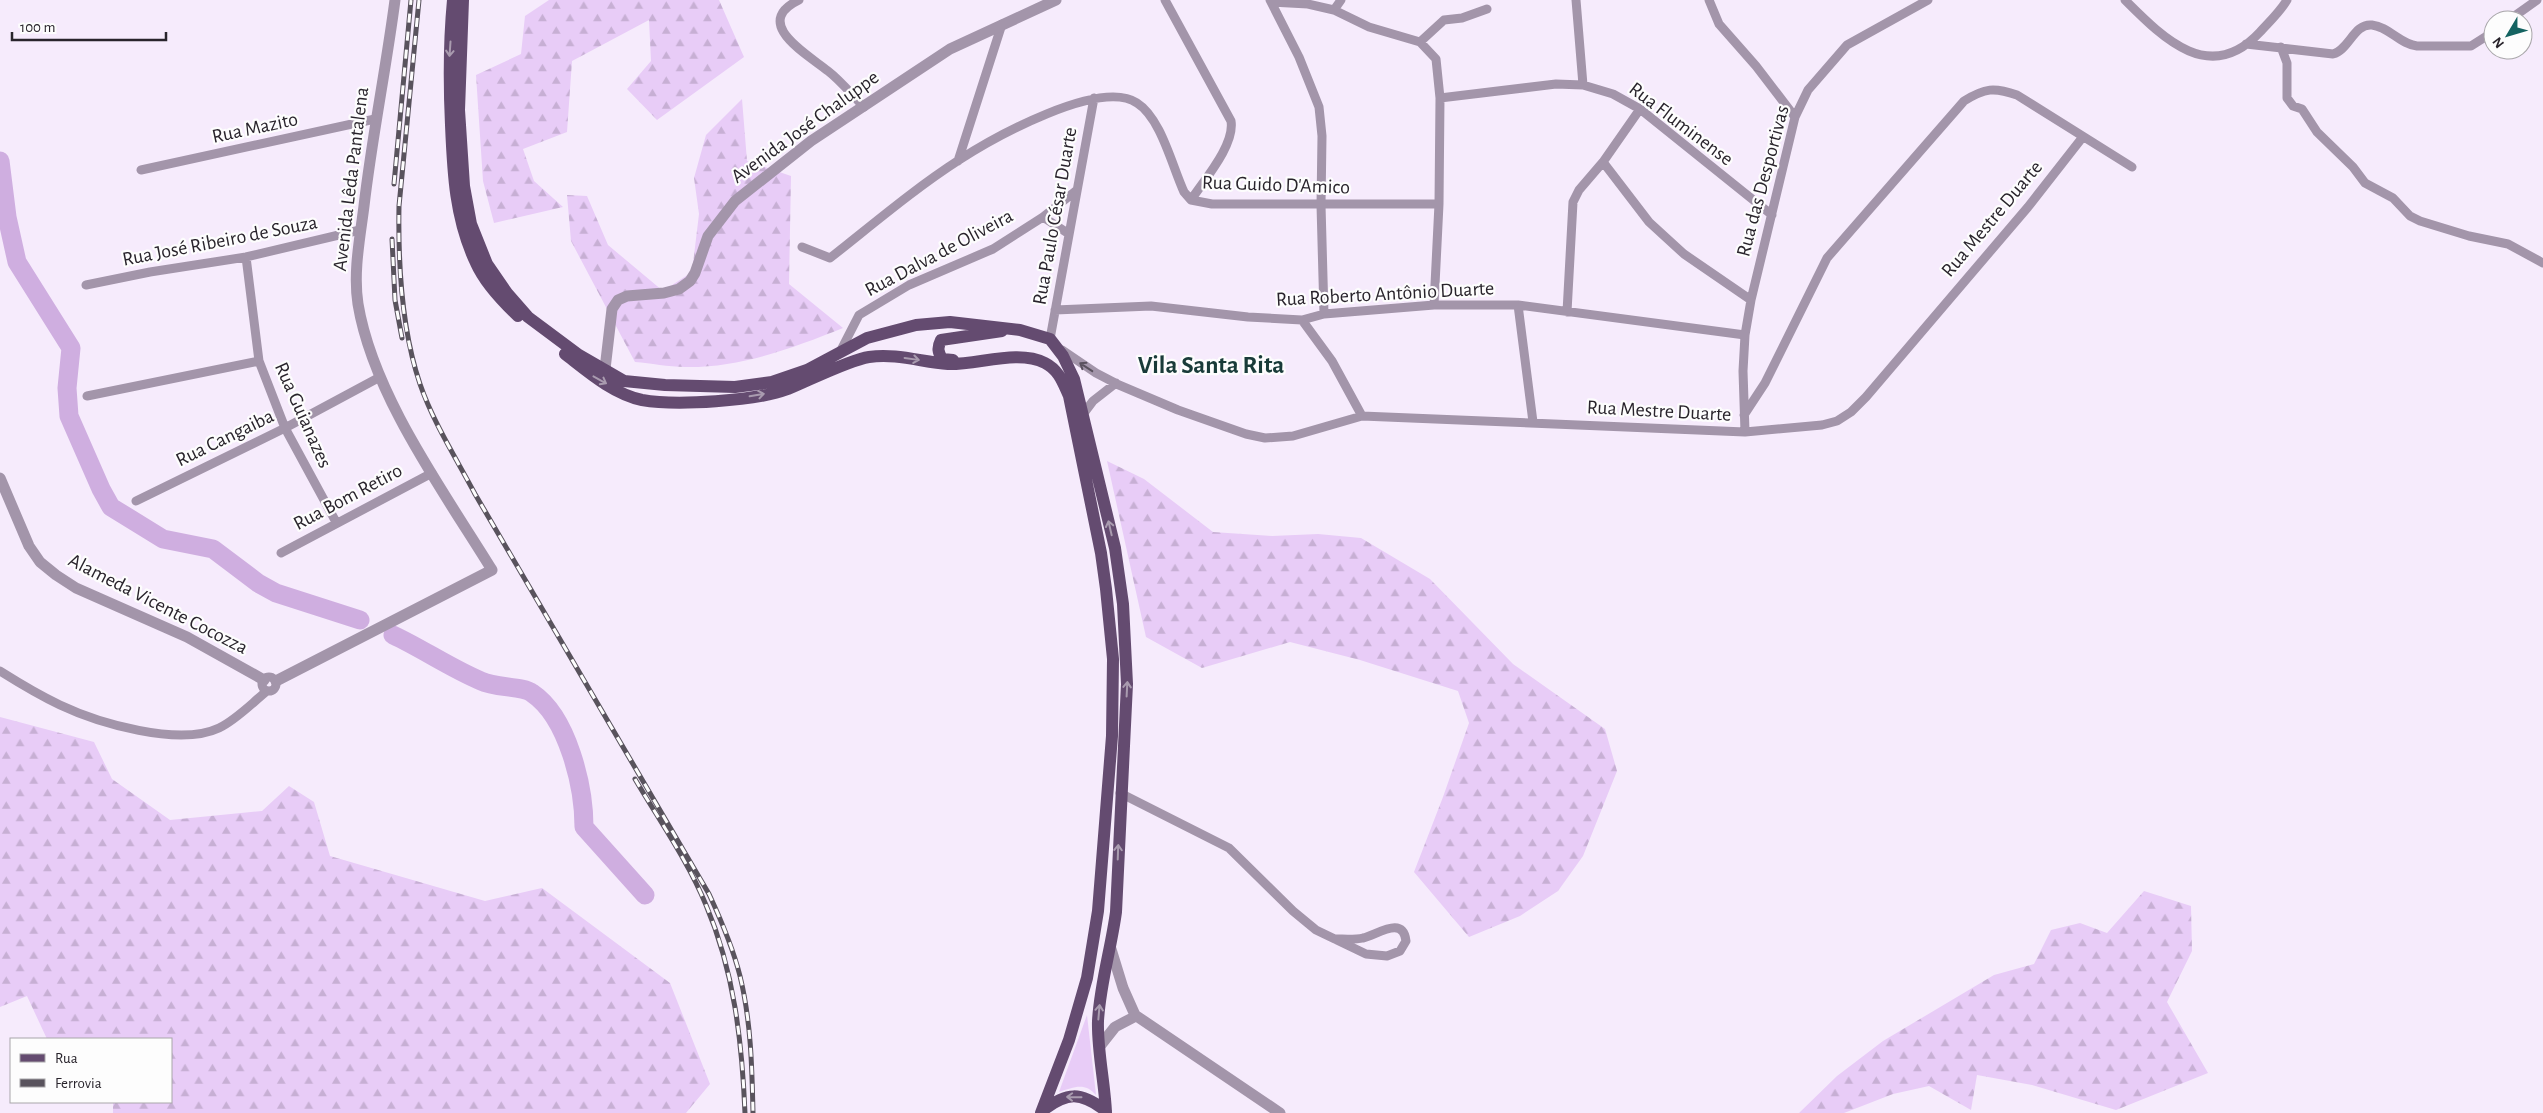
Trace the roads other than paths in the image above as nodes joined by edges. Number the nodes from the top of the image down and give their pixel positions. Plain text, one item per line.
1 (395, 0) edge
2 (453, 0) edge
3 (463, 0) edge
4 (800, 0) edge
5 (1053, 0) edge
6 (1165, 0) edge
7 (1341, 0) edge
8 (1576, 0) edge
9 (1709, 0) edge
10 (1928, 0) edge
11 (2125, 0) edge
12 (2287, 0) edge
13 (2542, 0) edge
14 (1271, 1) edge
15 (2534, 2) edge
16 (1487, 9) dead end
17 (1334, 10) junction
18 (2523, 10) edge
19 (1002, 24) junction
20 (2483, 39) edge
21 (1420, 42) junction
22 (2246, 44) junction
23 (2281, 47) junction
24 (1583, 85) junction
25 (1094, 98) junction
26 (1440, 98) junction
27 (864, 107) junction
28 (1640, 109) junction
29 (1795, 118) junction
30 (375, 119) junction
31 (2082, 138) junction
32 (958, 161) junction
33 (1603, 162) junction
34 (2132, 167) dead end
35 (141, 170) dead end
36 (1077, 190) junction
37 (1191, 200) junction
38 (1439, 204) junction
39 (1320, 205) junction
40 (1772, 215) junction
41 (1043, 217) junction
42 (360, 230) junction
43 (1069, 234) junction
44 (802, 247) dead end
45 (246, 257) junction
46 (2543, 263) edge
47 (86, 285) dead end
48 (1750, 300) junction
49 (1434, 305) junction
50 (1518, 305) junction
51 (1056, 310) junction
52 (1567, 312) junction
53 (1324, 314) junction
54 (1302, 320) junction
55 (1009, 329) junction
56 (1745, 335) junction
57 (1054, 344) junction
58 (841, 350) junction
59 (259, 361) junction
60 (987, 361) junction
61 (604, 369) junction
62 (380, 377) junction
63 (1116, 383) junction
64 (87, 396) dead end
65 (1084, 413) junction
66 (1744, 414) junction
67 (1362, 416) junction
68 (1533, 422) junction
69 (285, 428) junction
70 (1745, 432) junction
71 (432, 473) junction
72 (0, 478) edge
73 (136, 501) dead end
74 (336, 522) junction
75 (281, 553) dead end
76 (0, 671) edge
77 (269, 684) junction
78 (1120, 792) junction
79 (1335, 939) junction
80 (1111, 948) junction
81 (1136, 1016) junction
82 (1100, 1046) junction
83 (1042, 1112) edge
84 (1106, 1112) edge
85 (1280, 1113) edge

1 - 30 street, Avenida Lêda Pantalena
2 -> 60 main road
3 - 61 main road
4 - 27 street
5 - 19 street, Avenida José Chaluppe
6 - 37 street
7 - 17 street
8 - 24 street
9 - 29 street
10 - 29 street, Rua das Desportivas
11 - 22 street
12 - 22 street
13 - 15 street
14 - 17 street
14 - 39 street
15 - 18 street
16 - 21 street
17 - 21 street
19 - 27 street, Avenida José Chaluppe
19 - 32 street
20 - 23 street
21 - 26 street
22 - 23 street
23 - 46 street
24 - 26 street, Rua Fluminense
24 - 28 street, Rua Fluminense
25 - 32 street, Rua Guido D'Amico
25 - 36 street, Rua Paulo César Duarte
25 - 37 street, Rua Guido D'Amico
26 - 38 street
27 - 61 street, Avenida José Chaluppe
28 - 33 street
28 - 40 street, Rua Fluminense
29 - 40 street, Rua das Desportivas
30 - 35 street, Rua Mazito
30 - 42 street, Avenida Lêda Pantalena
31 - 34 street
31 - 66 street
31 - 70 street, Rua Mestre Duarte
32 - 44 street, Rua Guido D'Amico
33 - 48 street
33 - 52 street
36 - 41 street, Rua Dalva de Oliveira
36 - 43 street, Rua Paulo César Duarte
37 - 39 street, Rua Guido D'Amico
38 - 39 street, Rua Guido D'Amico
38 - 49 street
39 - 53 street
40 - 48 street, Rua das Desportivas
41 - 43 street, Rua Dalva de Oliveira
41 - 58 street, Rua Dalva de Oliveira
42 - 45 street, Rua José Ribeiro de Souza
42 - 62 street, Avenida Lêda Pantalena
43 - 51 street, Rua Paulo César Duarte
45 - 47 street, Rua José Ribeiro de Souza
45 - 59 street, Rua Guianazes
48 - 56 street, Rua das Desportivas
49 - 50 street, Rua Roberto Antônio Duarte
49 - 53 street, Rua Roberto Antônio Duarte
50 - 52 street, Rua Roberto Antônio Duarte
50 - 68 street
51 - 54 street, Rua Roberto Antônio Duarte
51 - 57 street, Rua Paulo César Duarte
52 - 56 street, Rua Roberto Antônio Duarte
53 - 54 street, Rua Roberto Antônio Duarte
54 - 67 street
55 - 57 main road
55 - 58 main road
55 - 60 main road
56 - 66 street, Rua das Desportivas
63 -> 57 street, Rua Mestre Duarte
57 - 65 main road
58 - 61 main road
59 - 64 street
59 - 69 street, Rua Guianazes
60 - 83 main road
62 - 69 street, Rua Cangaiba
62 - 71 street, Avenida Lêda Pantalena
63 - 65 street
63 - 67 street, Rua Mestre Duarte
78 -> 65 main road
66 - 70 street, Rua das Desportivas
67 - 68 street, Rua Mestre Duarte
68 - 70 street, Rua Mestre Duarte
69 - 73 street, Rua Cangaiba
69 - 74 street, Rua Guianazes
71 - 74 street, Rua Bom Retiro
71 - 77 street, Avenida Lêda Pantalena
72 - 77 street, Alameda Vicente Cocozza
74 - 75 street, Rua Bom Retiro
76 - 77 street
78 - 79 street
80 -> 78 main road
79 - 79 street
80 - 81 street
82 -> 80 main road
81 - 82 street
81 - 85 street
82 - 84 main road
84 -> 83 main road

